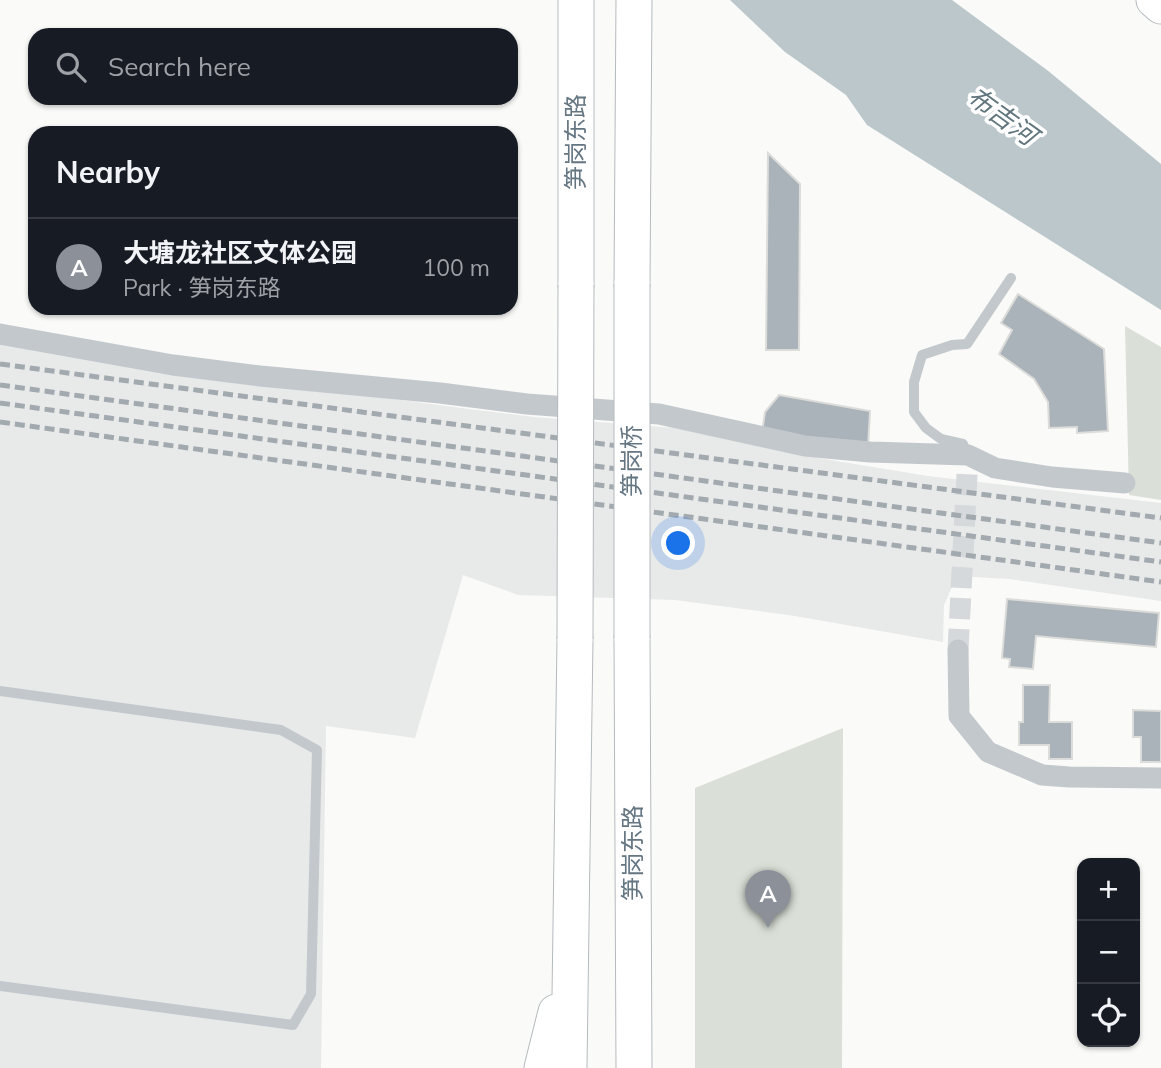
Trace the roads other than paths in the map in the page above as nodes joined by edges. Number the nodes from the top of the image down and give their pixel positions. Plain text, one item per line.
1 (634, 0) edge
2 (1154, 0) edge
3 (1161, 6) edge
4 (573, 9) edge
5 (1011, 278) dead end
6 (0, 334) edge
7 (968, 455) junction
8 (1125, 483) dead end
9 (632, 638) joint
10 (958, 650) tunnel mouth
11 (0, 691) edge
12 (1161, 778) edge
13 (570, 940) junction
14 (0, 986) edge
15 (542, 1068) edge
16 (569, 1068) edge
17 (634, 1068) edge

1 - 9 main road, 笋岗桥, bridge
2 - 3 main road
4 - 13 main road, 笋岗东路, bridge
5 - 7 lane
6 - 7 street
7 - 8 street
9 - 17 main road, 笋岗东路
10 - 12 street
11 - 14 lane
13 - 15 main road
13 - 16 main road

